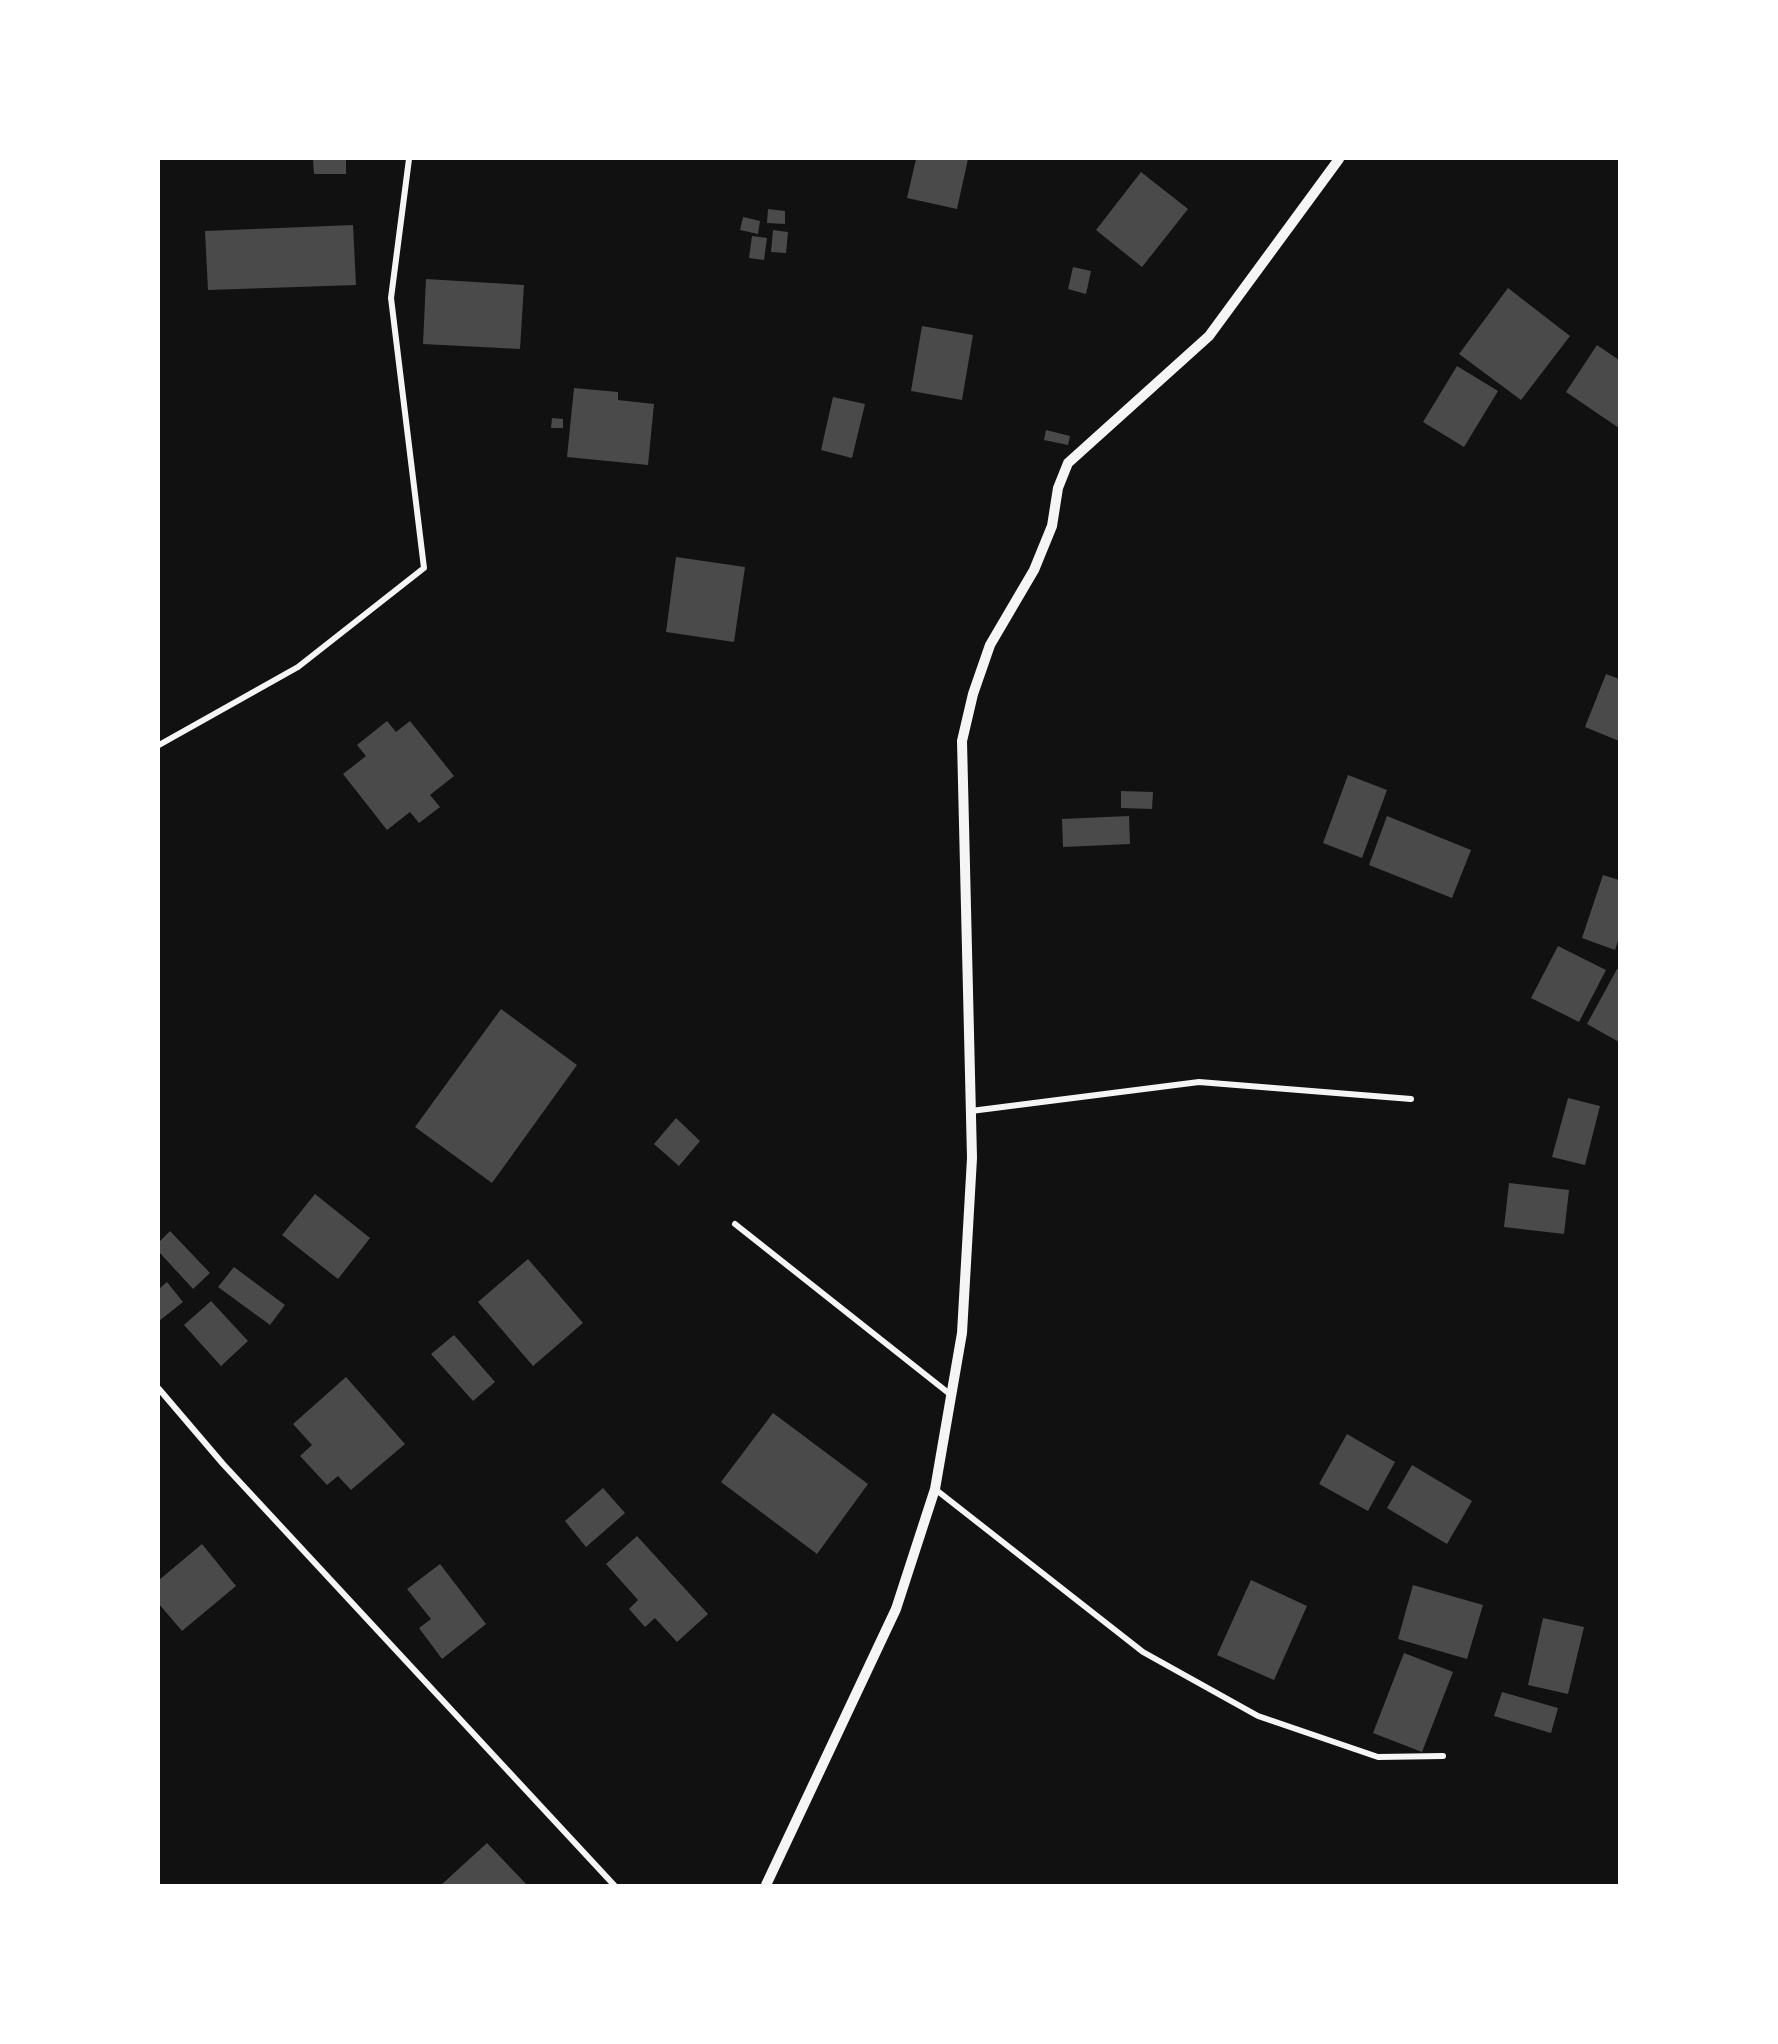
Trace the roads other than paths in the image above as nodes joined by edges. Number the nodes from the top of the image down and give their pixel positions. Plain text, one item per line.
1 (409, 159) edge
2 (1339, 159) edge
3 (159, 745) edge
4 (1411, 1099) dead end
5 (971, 1111) junction
6 (735, 1224) dead end
7 (159, 1389) edge
8 (951, 1395) junction
9 (935, 1489) junction
10 (1443, 1756) dead end
11 (614, 1885) edge
12 (766, 1885) edge

1 - 3 street
2 - 5 street
4 - 5 street
5 - 8 street
6 - 8 street
7 - 11 street
8 - 9 street
9 - 10 street
9 - 12 street

